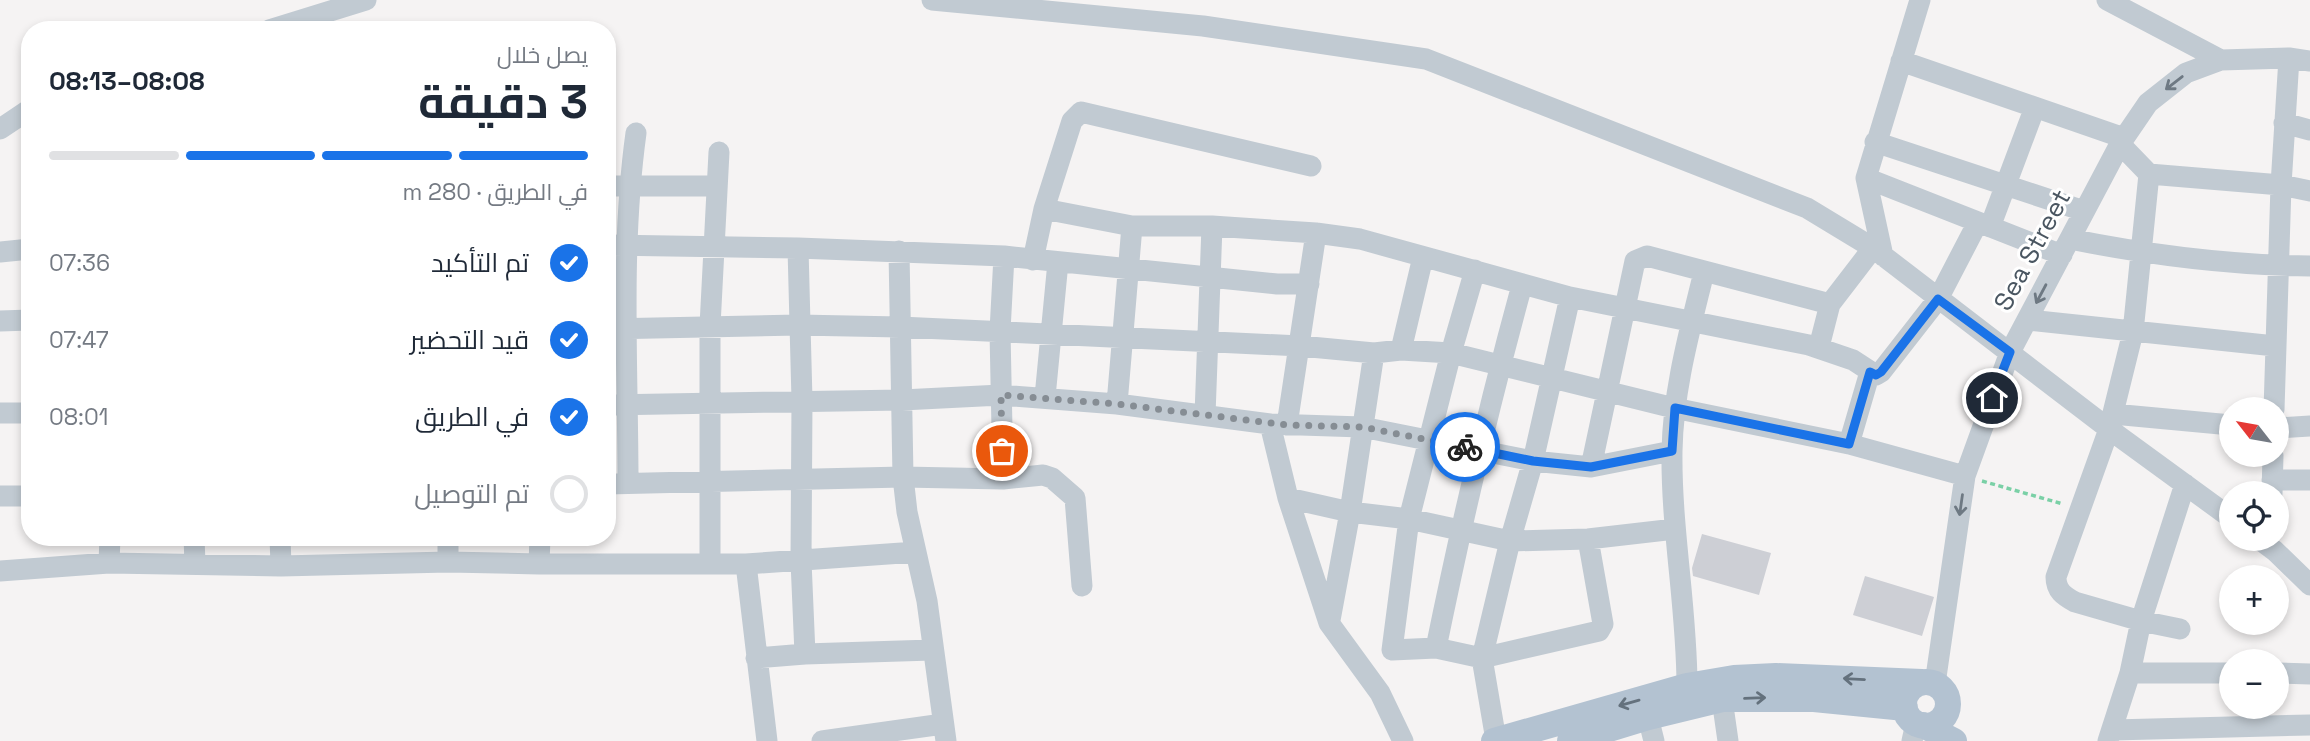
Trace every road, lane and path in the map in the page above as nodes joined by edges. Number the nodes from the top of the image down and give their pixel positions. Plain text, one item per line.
1 (366, 0) edge
2 (932, 0) edge
3 (1920, 0) edge
4 (2107, 0) edge
5 (298, 21) edge
6 (2300, 59) edge
7 (2221, 60) junction
8 (1900, 61) junction
9 (2035, 107) junction
10 (21, 115) edge
11 (2284, 123) junction
12 (0, 129) edge
13 (2310, 130) edge
14 (636, 133) dead end
15 (2122, 141) junction
16 (1875, 142) junction
17 (719, 152) dead end
18 (1311, 166) dead end
19 (2149, 174) junction
20 (1866, 178) junction
21 (2006, 184) junction
22 (2281, 185) junction
23 (618, 186) edge
24 (717, 186) junction
25 (2310, 191) edge
26 (1044, 209) junction
27 (2084, 211) junction
28 (1984, 224) junction
29 (1132, 226) junction
30 (1212, 226) junction
31 (1317, 233) junction
32 (617, 246) edge
33 (2066, 247) junction
34 (714, 248) junction
35 (799, 248) junction
36 (21, 250) edge
37 (899, 251) junction
38 (0, 252) edge
39 (1878, 252) junction
40 (2140, 253) junction
41 (1004, 256) junction
42 (1423, 257) junction
43 (1033, 260) junction
44 (1058, 262) junction
45 (2279, 266) junction
46 (2310, 266) edge
47 (1127, 269) junction
48 (1475, 270) junction
49 (1704, 272) junction
50 (1209, 278) junction
51 (1309, 284) junction
52 (1522, 285) junction
53 (1570, 297) junction
54 (1938, 299) junction
55 (1830, 304) junction
56 (1625, 309) junction
57 (21, 320) edge
58 (2028, 320) junction
59 (0, 321) edge
60 (1692, 323) junction
61 (799, 325) junction
62 (710, 326) junction
63 (900, 327) junction
64 (617, 329) edge
65 (1000, 331) junction
66 (2133, 332) junction
67 (1051, 334) junction
68 (1121, 338) junction
69 (1206, 343) junction
70 (1300, 346) junction
71 (2275, 346) junction
72 (1819, 347) junction
73 (1401, 350) junction
74 (2010, 352) junction
75 (1374, 353) junction
76 (1451, 353) junction
77 (1500, 365) junction
78 (1870, 372) junction
79 (1551, 377) junction
80 (1608, 392) junction
81 (1001, 395) junction
82 (1045, 397) junction
83 (2274, 397) edge
84 (802, 400) junction
85 (902, 400) junction
86 (710, 402) junction
87 (618, 404) edge
88 (1117, 404) junction
89 (1675, 408) junction
90 (0, 413) edge
91 (21, 413) edge
92 (1205, 415) junction
93 (2111, 422) junction
94 (1279, 425) junction
95 (2219, 425) edge
96 (2310, 426) edge
97 (1362, 427) junction
98 (2289, 427) edge
99 (1429, 439) junction
100 (1849, 444) junction
101 (1481, 451) junction
102 (1672, 451) junction
103 (1533, 461) junction
104 (1591, 467) junction
105 (1965, 476) junction
106 (903, 477) junction
107 (800, 479) junction
108 (1003, 479) junction
109 (2310, 480) edge
110 (711, 481) junction
111 (618, 483) edge
112 (2185, 484) junction
113 (2289, 484) edge
114 (0, 496) edge
115 (21, 496) edge
116 (1288, 498) junction
117 (2219, 509) edge
118 (2081, 510) junction
119 (1350, 512) junction
120 (1409, 519) junction
121 (1675, 529) junction
122 (1460, 532) junction
123 (1588, 539) junction
124 (1510, 541) junction
125 (110, 546) edge
126 (194, 546) edge
127 (280, 546) edge
128 (448, 546) edge
129 (540, 546) edge
130 (2277, 551) edge
131 (916, 552) junction
132 (801, 561) junction
133 (448, 562) junction
134 (109, 563) junction
135 (195, 564) junction
136 (539, 564) junction
137 (710, 564) junction
138 (746, 564) junction
139 (281, 566) junction
140 (0, 571) edge
141 (2310, 585) edge
142 (1082, 586) dead end
143 (2141, 621) junction
144 (1329, 623) junction
145 (2180, 629) dead end
146 (1436, 649) junction
147 (932, 650) junction
148 (1392, 650) junction
149 (805, 654) junction
150 (1354, 655) junction
151 (756, 658) junction
152 (1482, 658) junction
153 (2130, 673) junction
154 (2219, 673) edge
155 (2289, 673) edge
156 (2310, 674) edge
157 (1929, 683) junction
158 (1687, 686) junction
159 (1722, 699) junction
160 (1914, 724) edge
161 (2310, 725) edge
162 (1651, 729) edge
163 (945, 733) edge
164 (2110, 736) edge
165 (767, 741) edge
166 (822, 741) edge
167 (1403, 741) edge
168 (1495, 741) edge
169 (1570, 741) edge
170 (1728, 741) edge
171 (1954, 741) edge

1 - 5 street
2 - 39 street
3 - 8 street
4 - 7 street
6 - 7 street, Sea Street
6 - 11 street
7 -> 15 street, Sea Street
8 - 9 street
8 - 16 street
9 - 15 street
9 - 21 street
10 - 12 street
11 - 13 street
11 - 22 street
14 - 23 street
15 - 19 street
15 - 27 street, Sea Street
16 - 20 street
16 - 21 street
17 - 24 street
18 - 26 street
19 - 22 street
19 - 40 street
20 - 28 street
20 - 39 street
21 - 27 street
21 - 28 street
22 - 25 street
22 - 45 street
23 - 24 street
23 - 32 street
24 - 34 street
26 - 29 street
26 - 43 street
27 - 33 street, Sea Street
28 - 33 street
28 - 54 street
29 - 30 street
29 - 47 street
30 - 31 street
30 - 50 street
31 - 42 street
31 - 51 street
32 - 34 street
32 - 64 street
33 - 40 street
33 -> 58 street, Sea Street
34 - 35 street
34 - 62 street
35 - 37 street
35 - 61 street
36 - 38 street
37 - 41 street
37 - 63 street
39 - 54 street
39 - 55 street
40 - 45 street
40 - 66 street
41 - 43 street
41 - 65 street
42 - 48 street
42 - 73 street
43 - 44 street
44 - 47 street
44 - 67 street
45 - 46 street
45 - 71 street
47 - 50 street
47 - 68 street
48 - 52 street
48 - 76 street
49 - 55 street
49 - 56 street
49 - 60 street
50 - 51 street
50 - 69 street
51 - 70 street
52 - 53 street
52 - 77 street
53 - 56 street
53 - 79 street
54 - 74 street
54 - 78 street
55 - 72 street
56 - 60 street
56 - 80 street
57 - 59 street
58 - 66 street
58 - 74 street, Sea Street
60 - 72 street
60 - 89 street
61 - 62 street
61 - 63 street
61 - 84 street
62 - 64 street
62 - 86 street
63 - 65 street
63 - 85 street
64 - 87 street
65 - 67 street
65 - 81 street
66 - 71 street
66 - 93 street
67 - 68 street
67 - 82 street
68 - 69 street
68 - 88 street
69 - 70 street
69 - 92 street
70 - 75 street
70 - 94 street
71 - 83 street
72 - 78 street
73 - 75 street
73 - 76 street
74 - 93 street
74 - 105 street, Sea Street
75 - 97 street
76 - 77 street
76 - 99 street
77 - 79 street
77 - 101 street
78 - 100 street
79 - 80 street
79 - 103 street
80 - 89 street
80 - 104 street
81 - 82 street
81 - 85 street
81 - 108 street
82 - 88 street
84 - 85 street
84 - 86 street
84 - 107 street
85 - 106 street
86 - 87 street
86 - 110 street
87 - 111 street
88 - 92 street
89 - 100 street
89 - 102 street
90 - 91 street
92 - 94 street
93 - 95 street
93 - 112 street
93 - 118 street
94 - 97 street
94 - 116 street
96 - 98 street
97 - 99 street
97 - 119 street
99 - 101 street
99 - 120 street
100 - 105 street
101 - 103 street
101 - 122 street
102 - 104 street
102 - 121 street
103 - 104 street
103 - 124 street
105 - 118 path
105 -> 157 street, Sea Street
106 - 107 street
106 - 108 street
106 - 131 street
107 - 110 street
107 - 132 street
108 - 142 street
109 - 113 street
110 - 111 street
110 - 137 street
112 - 117 street
112 - 143 street
114 - 115 street
116 - 119 street
116 - 144 street
118 - 143 street
119 - 120 street
119 - 144 street
120 - 122 street
120 - 148 street
121 - 123 street
121 - 158 street
122 - 124 street
122 - 146 street
123 - 124 street
123 - 152 street
124 - 152 street
125 - 134 street
126 - 135 street
127 - 139 street
128 - 133 street
129 - 136 street
130 - 141 street
131 - 132 street
131 - 147 street
132 - 138 street
132 - 149 street
133 - 136 street
133 - 139 street
134 - 135 street
134 - 140 street
135 - 139 street
136 - 137 street
137 - 138 street
138 - 151 street
143 - 145 street
143 - 153 street
144 - 150 street
146 - 148 street
146 - 152 street
147 - 149 street
147 - 163 street
148 - 150 street
149 - 151 street
150 - 167 street
151 - 165 street
152 - 168 street
153 - 154 street
153 - 164 street
155 - 156 street
157 -> 158 main road
157 - 160 main road
157 - 160 main road
158 -> 168 main road
159 -> 160 main road
159 - 162 main road
159 - 170 street
160 - 171 main road
161 - 164 street
162 - 169 main road
163 - 166 street

